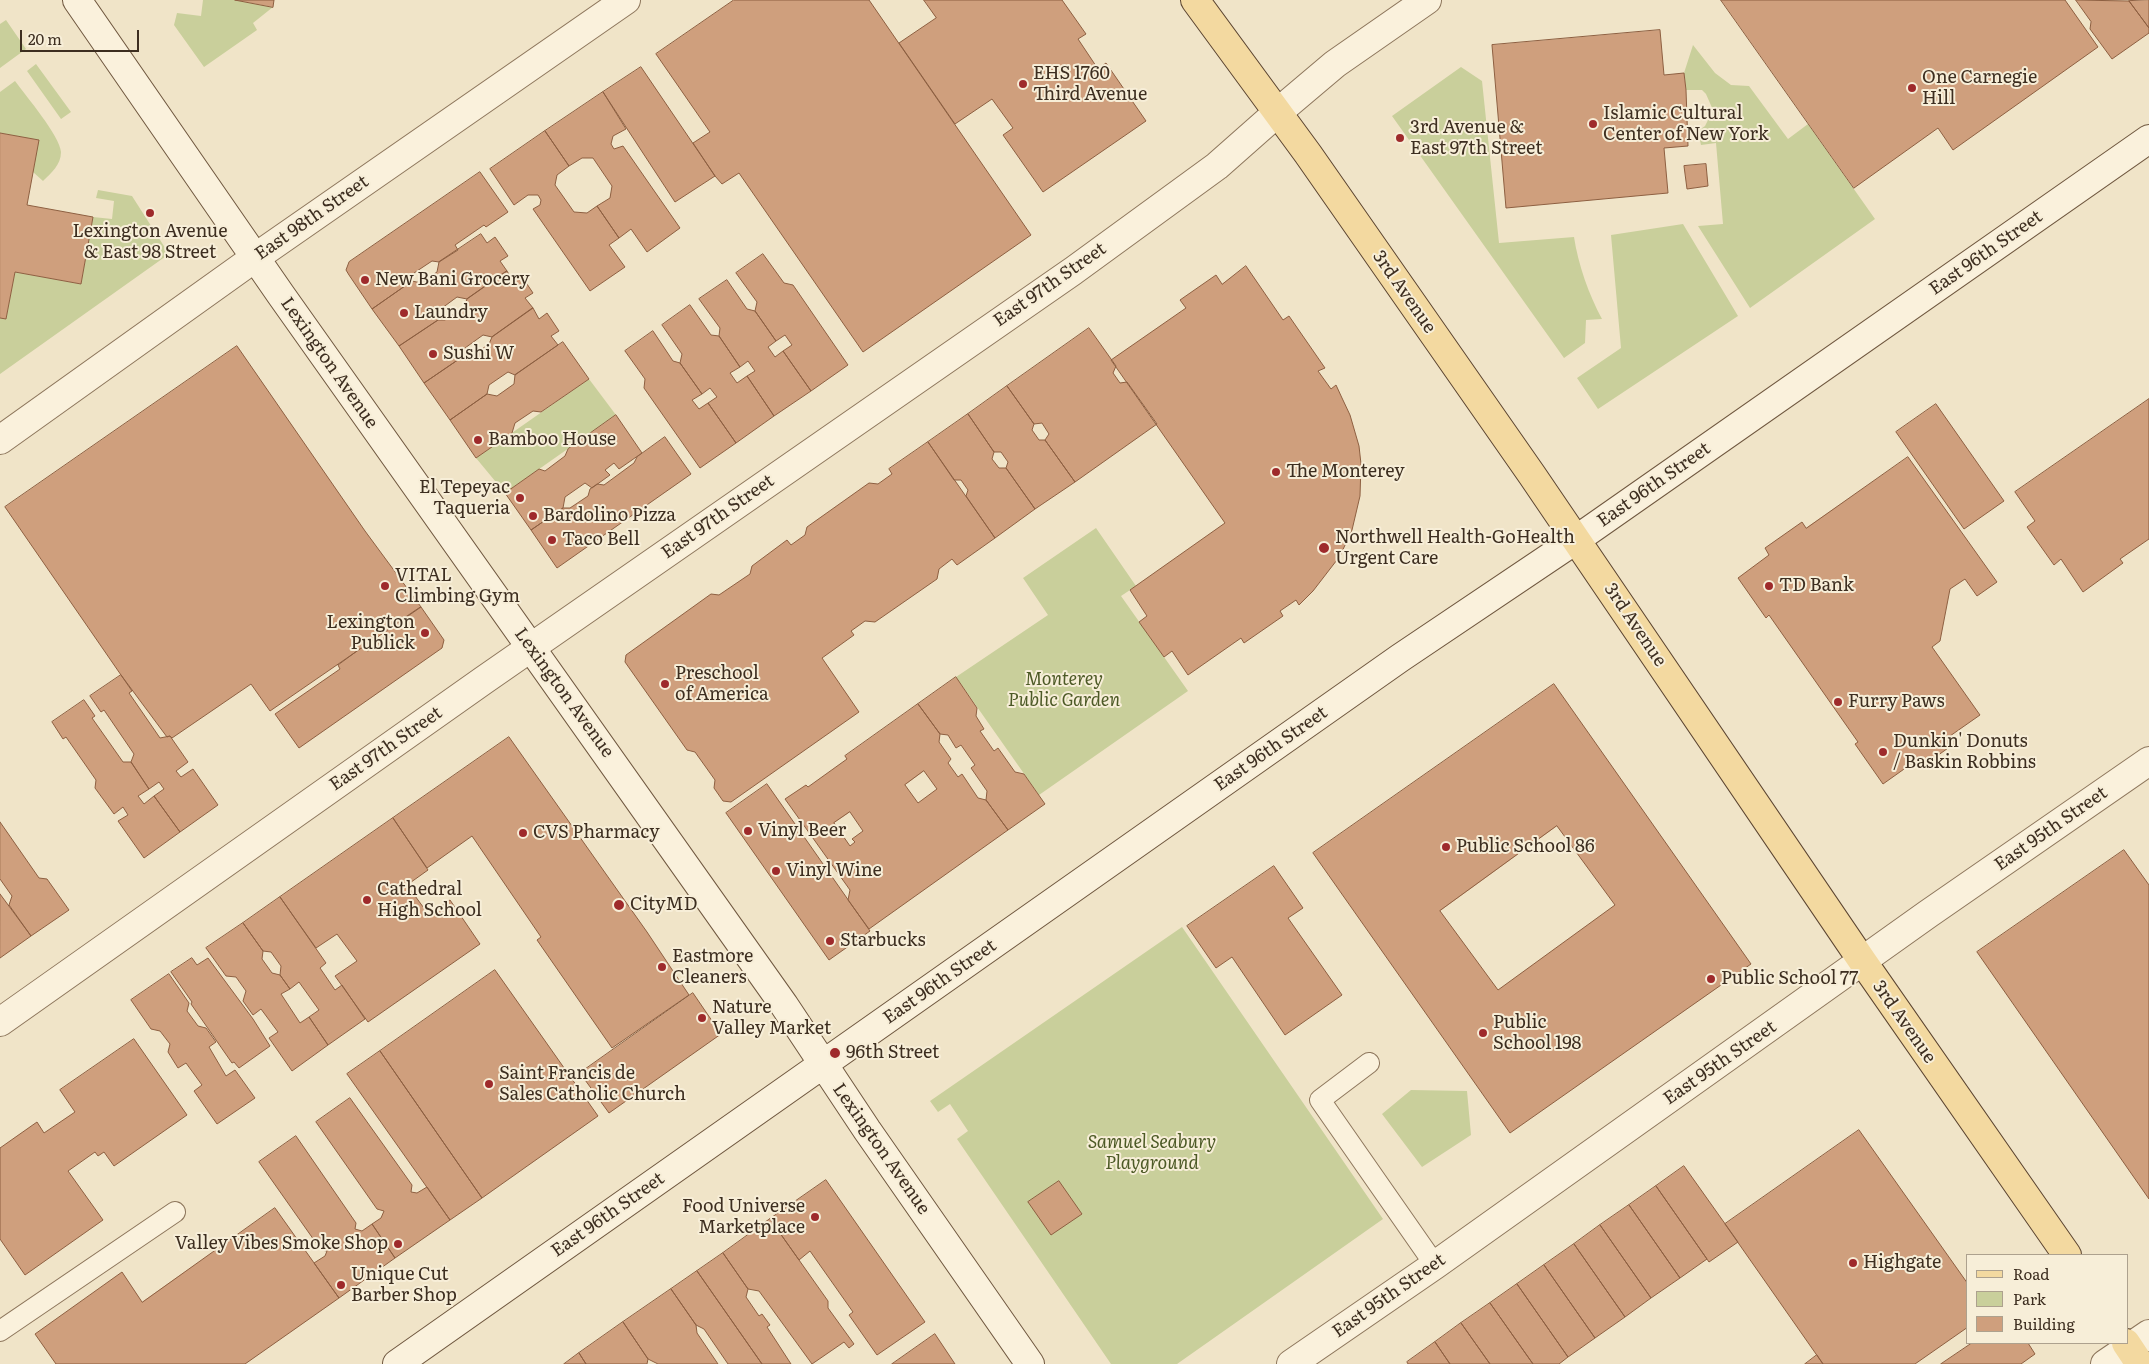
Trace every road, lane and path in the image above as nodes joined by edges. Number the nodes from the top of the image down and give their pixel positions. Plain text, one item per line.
1 (76, 0) edge
2 (626, 0) edge
3 (1195, 0) edge
4 (1427, 0) edge
5 (1277, 113) junction
6 (2149, 140) edge
7 (256, 257) junction
8 (0, 440) edge
9 (1577, 539) junction
10 (532, 647) junction
11 (2149, 761) edge
12 (1862, 962) junction
13 (0, 1022) edge
14 (1369, 1063) dead end
15 (823, 1064) junction
16 (175, 1212) dead end
17 (2066, 1254) edge
18 (1435, 1265) junction
19 (0, 1331) edge
20 (2136, 1347) edge
21 (397, 1364) edge
22 (1030, 1364) edge
23 (1291, 1364) edge
24 (2105, 1364) edge

1 - 7 main road, Lexington Avenue
2 - 7 main road, East 98th Street
3 - 5 main road, 3rd Avenue
4 - 5 main road, East 97th Street
5 - 9 main road, 3rd Avenue
5 - 10 main road, East 97th Street
6 - 9 main road, East 96th Street
7 - 8 main road, East 98th Street
7 - 10 main road, Lexington Avenue
9 - 12 main road, 3rd Avenue
9 - 15 main road, East 96th Street
10 - 13 main road, East 97th Street
10 - 15 main road, Lexington Avenue
11 - 12 main road, East 95th Street
12 - 17 main road, 3rd Avenue
12 - 18 main road, East 95th Street
14 - 18 lane
15 - 21 main road, East 96th Street
15 - 22 main road, Lexington Avenue
16 - 19 lane
18 - 23 main road, East 95th Street
20 - 24 main road

